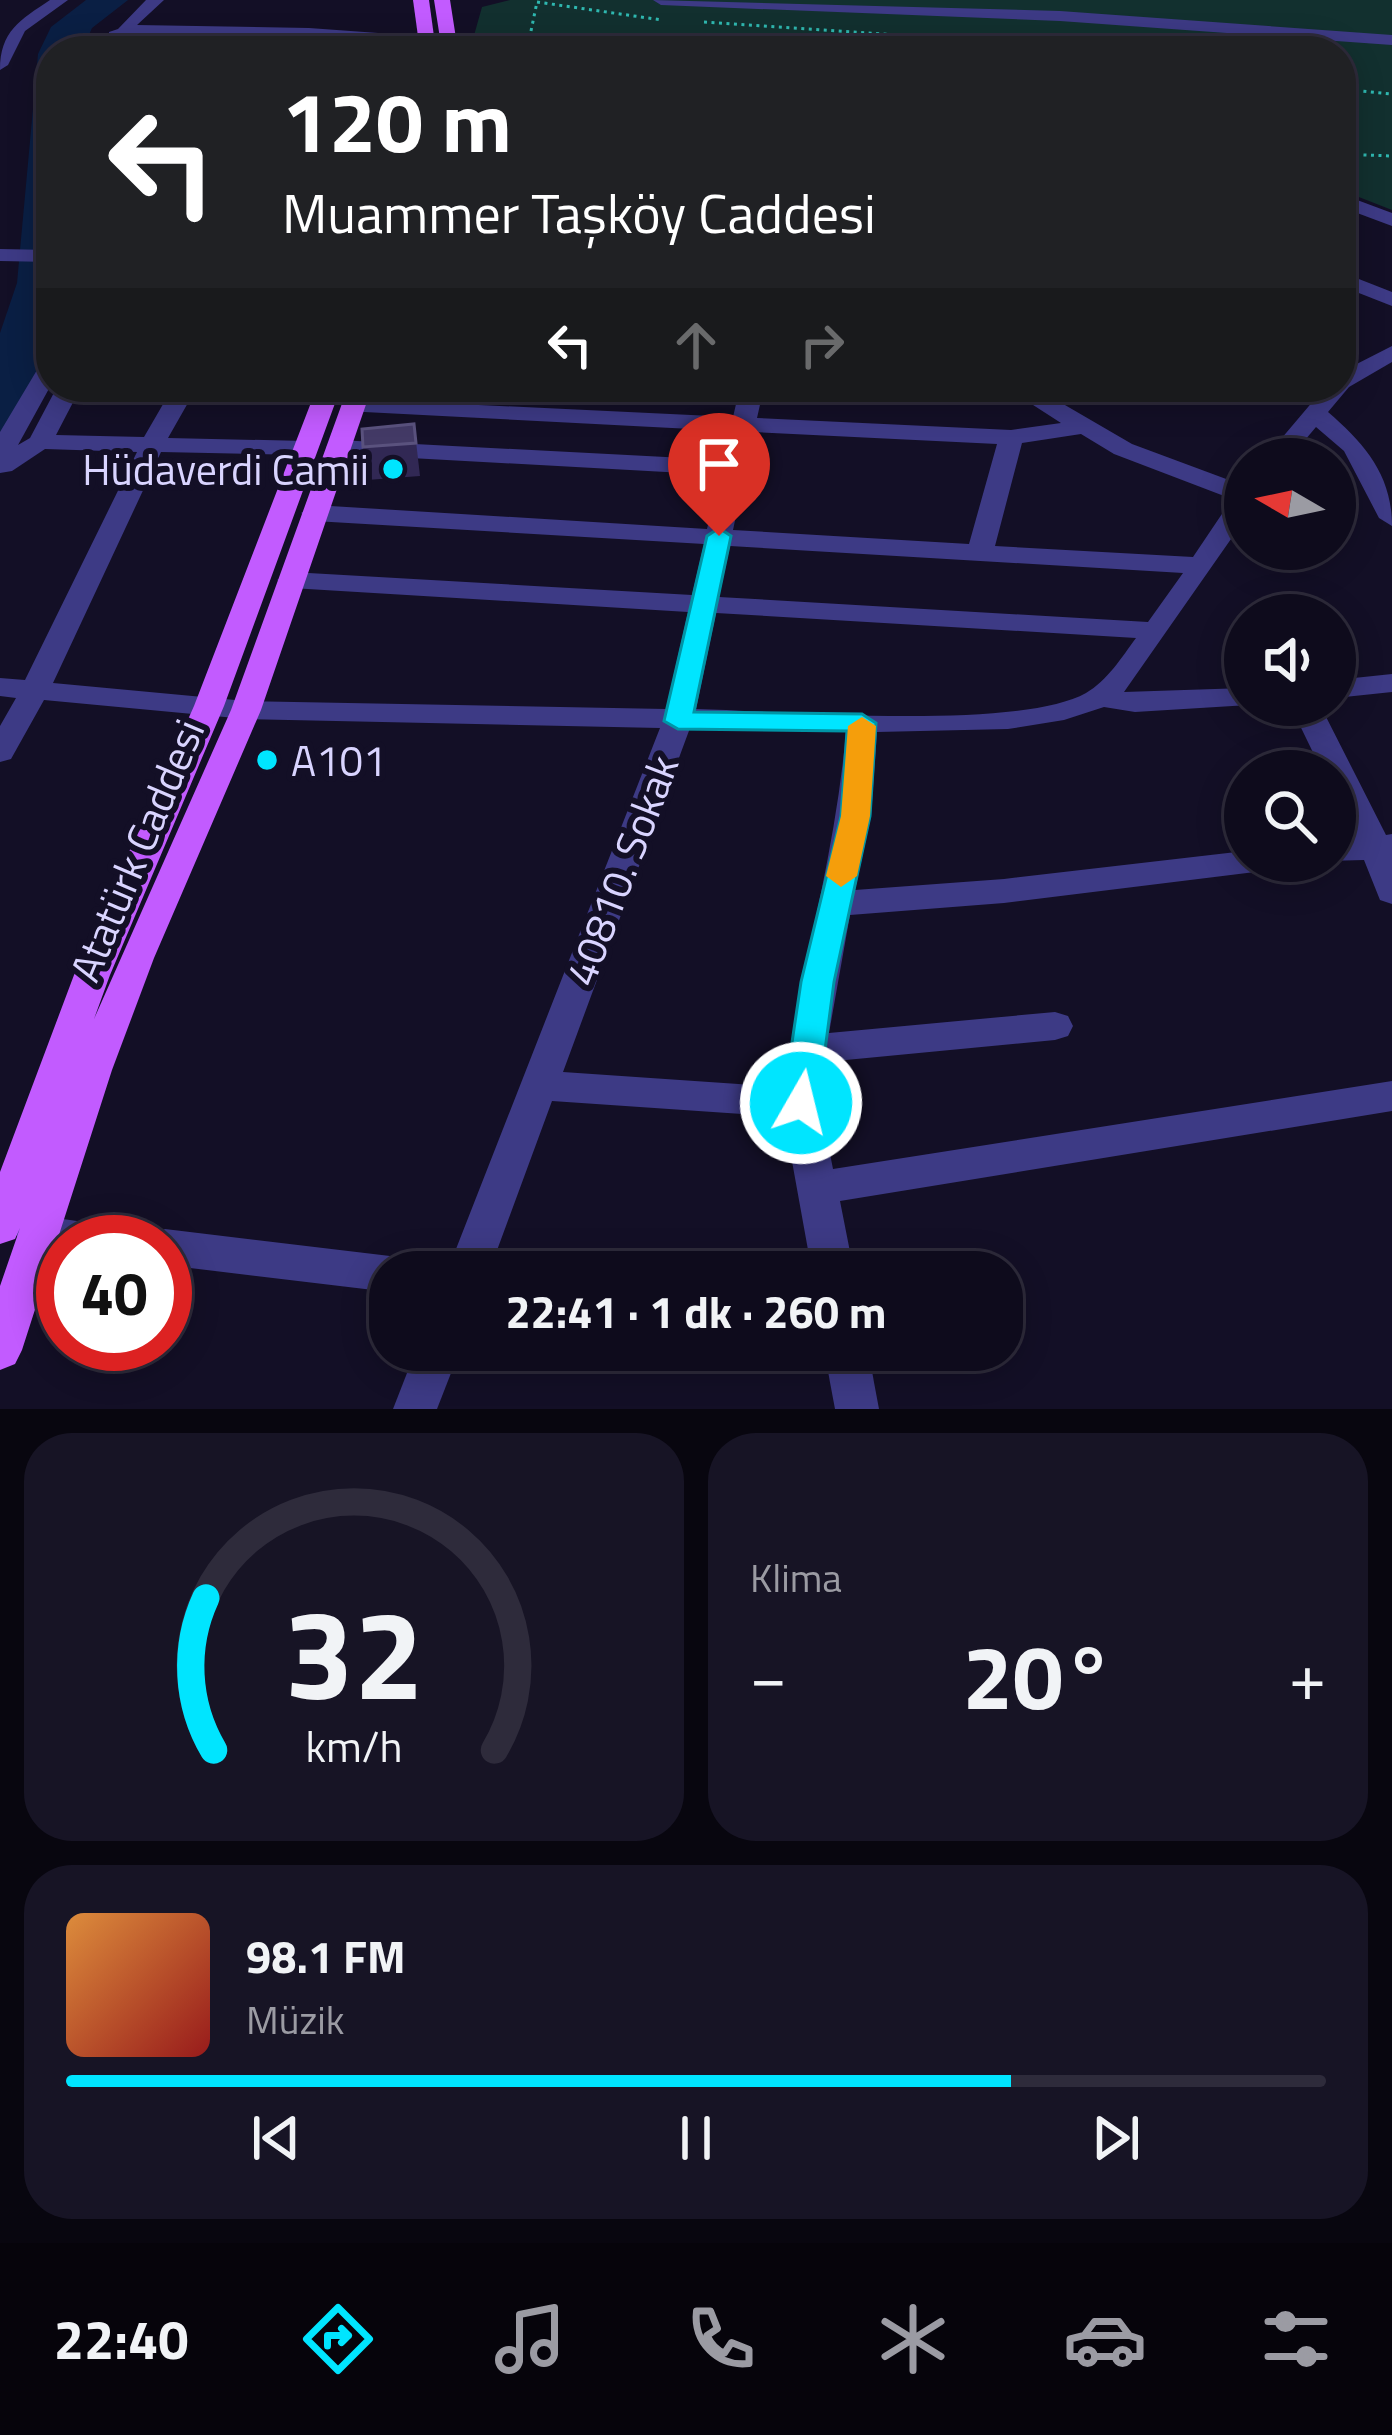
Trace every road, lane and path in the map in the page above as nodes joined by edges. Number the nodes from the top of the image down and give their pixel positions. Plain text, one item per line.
1 (60, 0) edge
2 (156, 0) edge
3 (421, 0) edge
4 (442, 0) edge
5 (661, 0) edge
6 (537, 1) edge
7 (669, 20) dead end
8 (691, 22) dead end
9 (282, 31) junction
10 (118, 36) edge
11 (189, 36) edge
12 (281, 36) edge
13 (330, 36) edge
14 (426, 36) edge
15 (447, 36) edge
16 (529, 36) edge
17 (878, 36) edge
18 (1337, 36) edge
19 (1356, 37) edge
20 (1392, 40) edge
21 (0, 65) edge
22 (1356, 90) edge
23 (1392, 94) edge
24 (1356, 155) edge
25 (1392, 156) edge
26 (1356, 206) edge
27 (1392, 220) edge
28 (0, 255) edge
29 (36, 256) edge
30 (1356, 284) edge
31 (1392, 300) edge
32 (1383, 356) edge
33 (1356, 374) edge
34 (36, 391) edge
35 (61, 402) edge
36 (176, 402) edge
37 (343, 402) edge
38 (459, 402) edge
39 (749, 402) edge
40 (1040, 402) edge
41 (1322, 402) edge
42 (1313, 411) junction
43 (744, 425) junction
44 (1081, 428) junction
45 (1011, 437) junction
46 (1292, 438) edge
47 (40, 442) junction
48 (149, 445) junction
49 (322, 447) junction
50 (734, 468) junction
51 (1, 469) edge
52 (1224, 489) edge
53 (314, 513) junction
54 (1392, 518) edge
55 (1224, 529) edge
56 (719, 536) junction
57 (980, 551) junction
58 (1200, 566) junction
59 (291, 580) junction
60 (701, 606) junction
61 (1156, 631) junction
62 (1392, 683) edge
63 (0, 687) edge
64 (1356, 687) edge
65 (38, 690) junction
66 (1102, 698) junction
67 (1224, 699) edge
68 (209, 706) junction
69 (246, 710) junction
70 (678, 721) junction
71 (862, 723) junction
72 (1317, 726) edge
73 (0, 752) edge
74 (1384, 846) edge
75 (1224, 865) edge
76 (1392, 892) edge
77 (835, 904) junction
78 (1055, 1026) dead end
79 (808, 1049) junction
80 (539, 1085) junction
81 (1392, 1096) edge
82 (801, 1103) junction
83 (818, 1188) junction
84 (18, 1229) edge
85 (192, 1250) edge
86 (476, 1251) edge
87 (829, 1251) edge
88 (369, 1271) edge
89 (0, 1350) edge
90 (430, 1371) edge
91 (851, 1371) edge
92 (416, 1409) edge
93 (857, 1409) edge

1 - 21 street
2 - 10 street
3 - 14 main road
4 - 15 main road
5 - 18 street
6 - 7 path
6 - 16 path
8 - 17 path
9 - 11 street
9 - 12 street
9 - 13 street
19 - 20 street
22 - 23 path
24 - 25 path
26 - 27 street
28 - 29 street
30 - 31 street
32 - 33 street
34 - 51 street
35 - 47 street
36 - 48 street
37 - 49 main road, Atatürk Caddesi
38 - 43 street
39 - 43 street, 40810. Sokak
40 - 44 street
41 - 42 street
42 - 46 street
42 - 54 street
43 - 45 street
43 - 50 street, 40810. Sokak
44 - 45 street
44 - 52 street
45 - 57 street
47 - 48 street
47 - 51 street
48 - 49 street
48 - 65 street
49 - 50 street
49 - 53 main road, Atatürk Caddesi
49 - 68 main road, Atatürk Caddesi
50 - 56 street, 40810. Sokak
53 - 56 street
53 - 59 main road, Atatürk Caddesi
55 - 58 street
56 - 57 street
56 - 60 street, 40810. Sokak
57 - 58 street
58 - 61 street
59 - 60 street
59 - 69 main road, Atatürk Caddesi
60 - 61 street
60 - 70 street, 40810. Sokak
61 - 66 street
62 - 64 street
63 - 65 street
65 - 68 street
65 - 73 street
66 - 67 street
66 - 71 street
68 - 69 street
68 - 84 main road, Atatürk Caddesi
69 - 70 street
69 - 84 main road, Atatürk Caddesi
70 - 71 street
70 - 80 street, 40810. Sokak
71 - 77 street
72 - 74 street
74 - 76 street
75 - 77 street
77 - 79 street
78 - 79 street
79 - 82 street
80 - 82 street
80 - 86 street, 40810. Sokak
81 - 83 street
82 - 83 street
83 - 87 street
84 - 89 main road, Atatürk Caddesi
85 - 88 street
90 - 92 street
91 - 93 street

